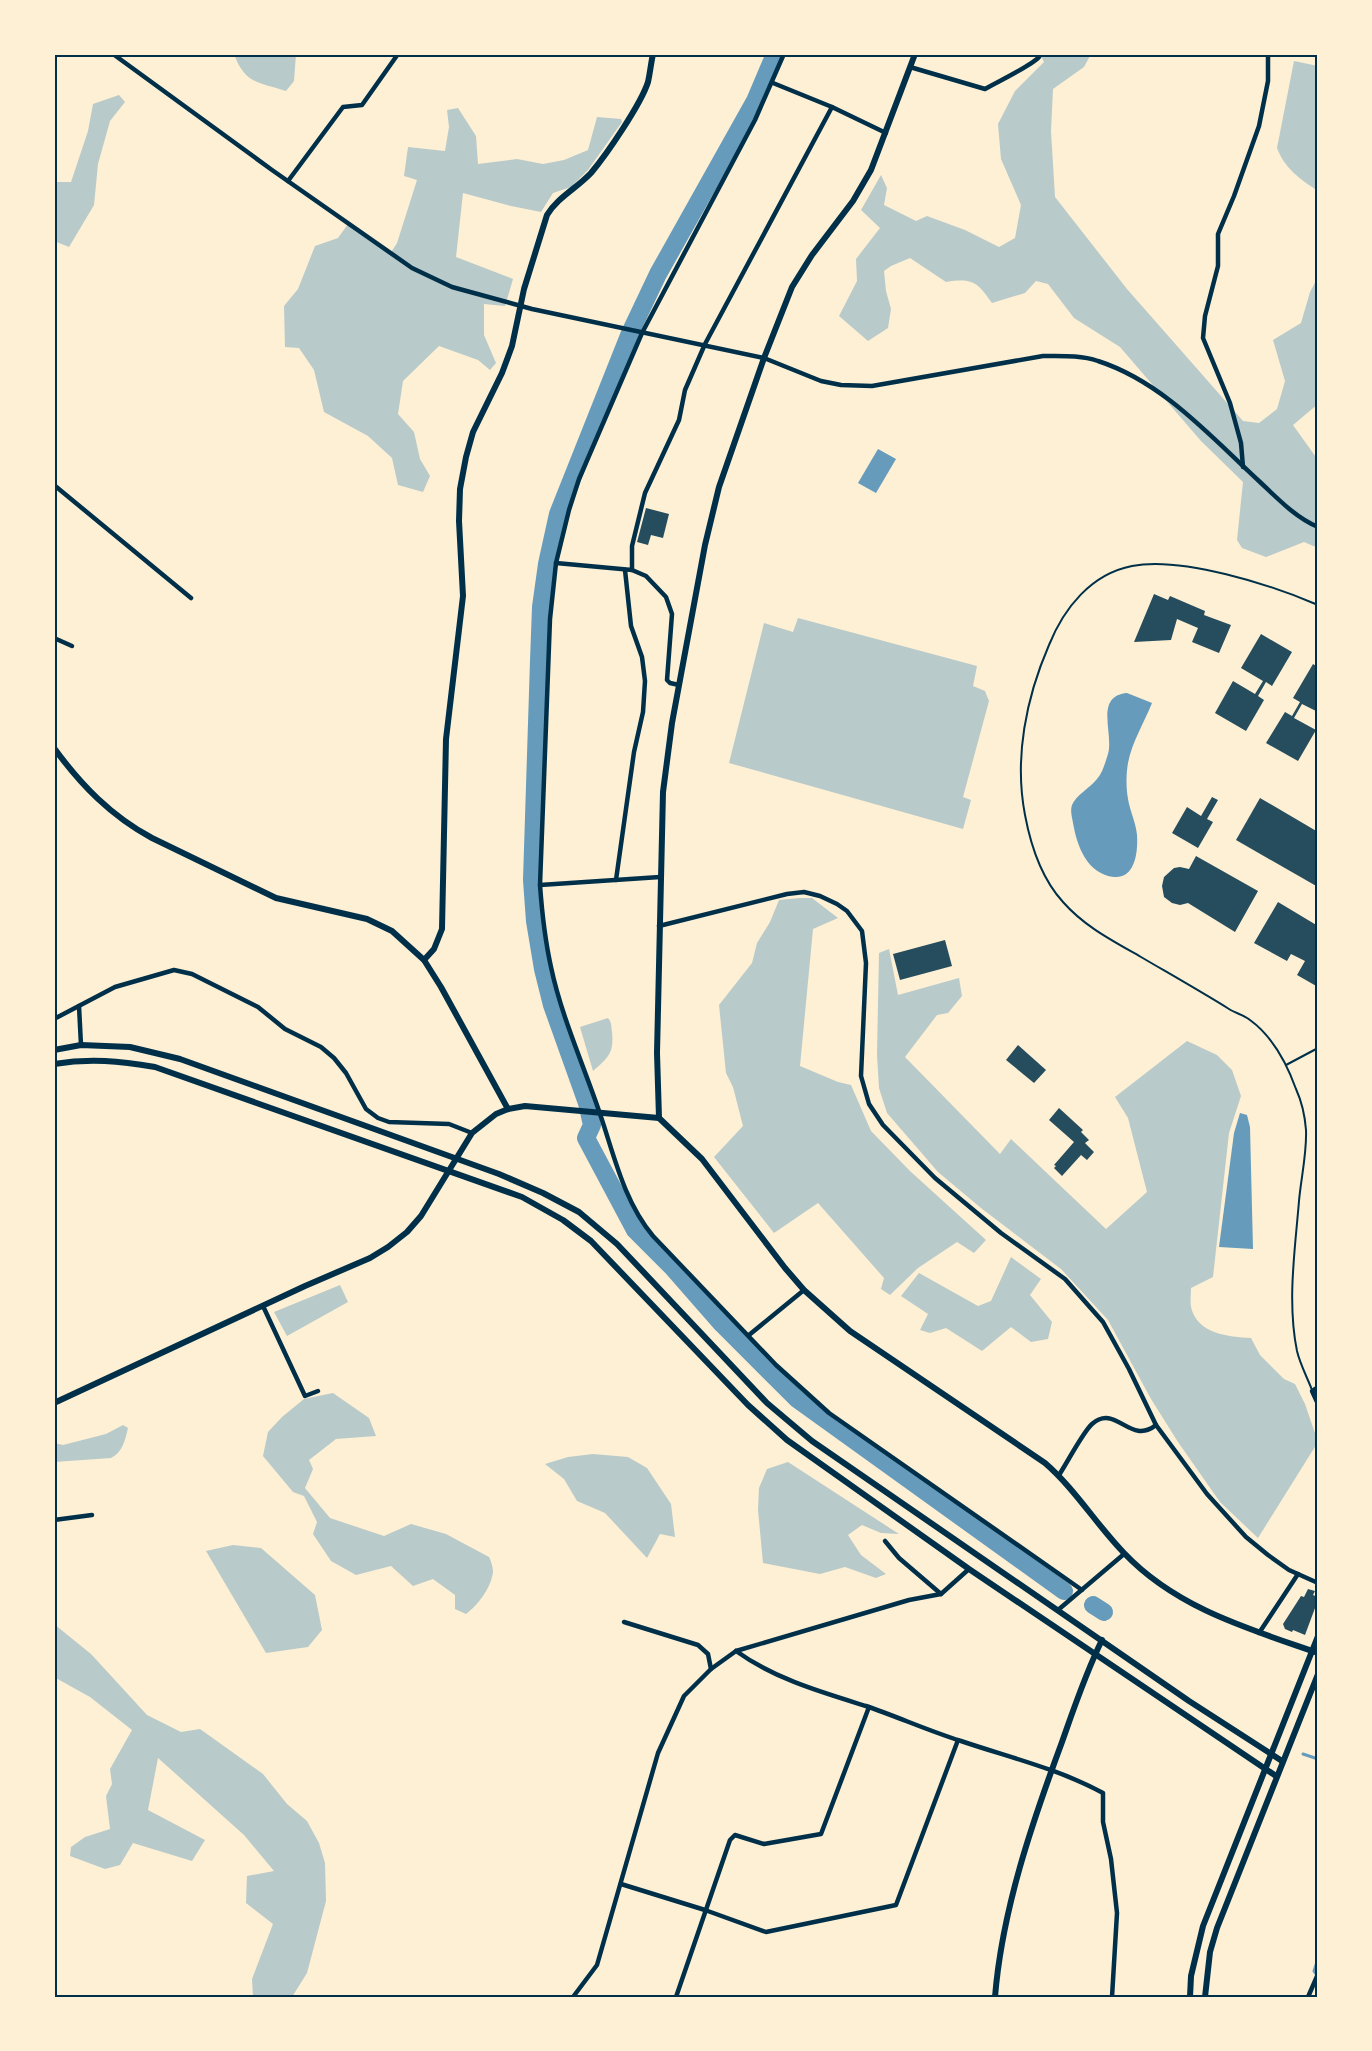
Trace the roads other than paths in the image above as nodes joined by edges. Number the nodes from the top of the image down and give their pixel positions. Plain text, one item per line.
1 (113, 54) edge
2 (398, 54) edge
3 (653, 54) edge
4 (915, 54) edge
5 (1268, 54) edge
6 (783, 56) dead end
7 (1039, 57) dead end
8 (910, 67) junction
9 (773, 83) junction
10 (832, 107) junction
11 (886, 134) junction
12 (288, 181) junction
13 (522, 305) junction
14 (640, 332) junction
15 (705, 344) junction
16 (764, 358) junction
17 (1244, 467) junction
18 (54, 485) edge
19 (1318, 527) edge
20 (556, 563) junction
21 (625, 570) junction
22 (632, 570) junction
23 (191, 598) dead end
24 (1318, 605) edge
25 (54, 638) edge
26 (72, 646) dead end
27 (679, 685) junction
28 (54, 748) edge
29 (660, 877) junction
30 (616, 880) junction
31 (540, 885) junction
32 (659, 926) junction
33 (424, 960) junction
34 (79, 1005) junction
35 (54, 1019) edge
36 (81, 1045) junction
37 (1318, 1048) edge
38 (54, 1050) edge
39 (54, 1064) edge
40 (1286, 1065) junction
41 (508, 1109) junction
42 (596, 1112) junction
43 (659, 1118) junction
44 (472, 1132) junction
45 (457, 1159) junction
46 (449, 1173) junction
47 (804, 1290) junction
48 (263, 1306) junction
49 (748, 1335) junction
50 (1318, 1387) edge
51 (318, 1391) dead end
52 (1312, 1391) junction
53 (54, 1403) edge
54 (1318, 1404) edge
55 (1156, 1425) junction
56 (1059, 1475) junction
57 (92, 1515) dead end
58 (54, 1520) edge
59 (885, 1541) dead end
60 (1124, 1554) junction
61 (969, 1569) junction
62 (1298, 1574) junction
63 (1318, 1583) edge
64 (1082, 1590) junction
65 (941, 1594) junction
66 (1058, 1610) junction
67 (624, 1622) dead end
68 (1259, 1633) junction
69 (1318, 1636) edge
70 (1102, 1640) junction
71 (736, 1651) junction
72 (1315, 1652) edge
73 (1095, 1653) junction
74 (711, 1669) junction
75 (1318, 1674) edge
76 (869, 1707) junction
77 (958, 1740) junction
78 (1270, 1753) junction
79 (1282, 1761) junction
80 (1264, 1769) junction
81 (1051, 1771) junction
82 (1276, 1776) junction
83 (621, 1884) junction
84 (705, 1910) junction
85 (1318, 1974) edge
86 (573, 1997) edge
87 (676, 1997) edge
88 (996, 1997) edge
89 (1112, 1997) edge
90 (1190, 1997) edge
91 (1204, 1997) edge
92 (1308, 1997) edge

1 - 12 street
2 - 12 street
3 - 13 street
4 - 8 street
5 - 17 street
6 - 9 street
7 - 8 street
8 - 11 street
9 - 10 street
9 - 14 street
10 - 11 street
10 - 15 street
11 - 16 street
12 - 13 street
13 - 14 street
13 - 33 street
14 - 15 street
14 - 20 street
15 - 16 street
15 - 22 street
16 - 17 street
16 - 27 street
17 - 19 street
18 - 23 street
20 - 21 street
20 - 31 street
21 - 22 street
21 - 30 street
22 - 27 street
24 - 40 lane
25 - 26 street
27 - 29 street
28 - 33 street
29 - 30 street
29 - 32 street
30 - 31 street
31 - 42 street
32 - 43 street
32 - 55 street
33 - 41 street
34 - 35 street
34 - 36 street
34 - 44 street
36 - 38 street
36 - 45 street
37 - 40 lane
39 - 46 street
40 - 52 lane
41 - 42 street
41 - 44 street
42 - 43 street
42 - 49 street
43 - 47 street
44 - 45 street
45 - 46 street
45 - 66 street
46 - 48 street
46 - 61 street
47 - 49 street
47 - 56 street
48 - 51 street
48 - 53 street
49 - 64 street
50 - 52 street
52 - 54 street
55 - 56 street
55 - 62 street
56 - 60 street
57 - 58 street
59 - 65 street
60 - 64 street
60 - 68 street
61 - 65 street
61 - 73 street
62 - 63 street
62 - 68 street
64 - 66 street
65 - 71 street
66 - 70 street
67 - 74 street
68 - 72 street
69 - 72 street
70 - 73 street
70 - 78 street
71 - 74 street
71 - 76 street
72 - 78 street
73 - 80 street
73 - 81 street
74 - 83 street
75 - 79 street
76 - 77 street
76 - 84 street
77 - 81 street
77 - 84 street
78 - 79 street
78 - 80 street
79 - 82 street
80 - 82 street
80 - 90 street
81 - 88 street
81 - 89 street
82 - 91 street
83 - 84 street
83 - 86 street
84 - 87 street
85 - 92 street

